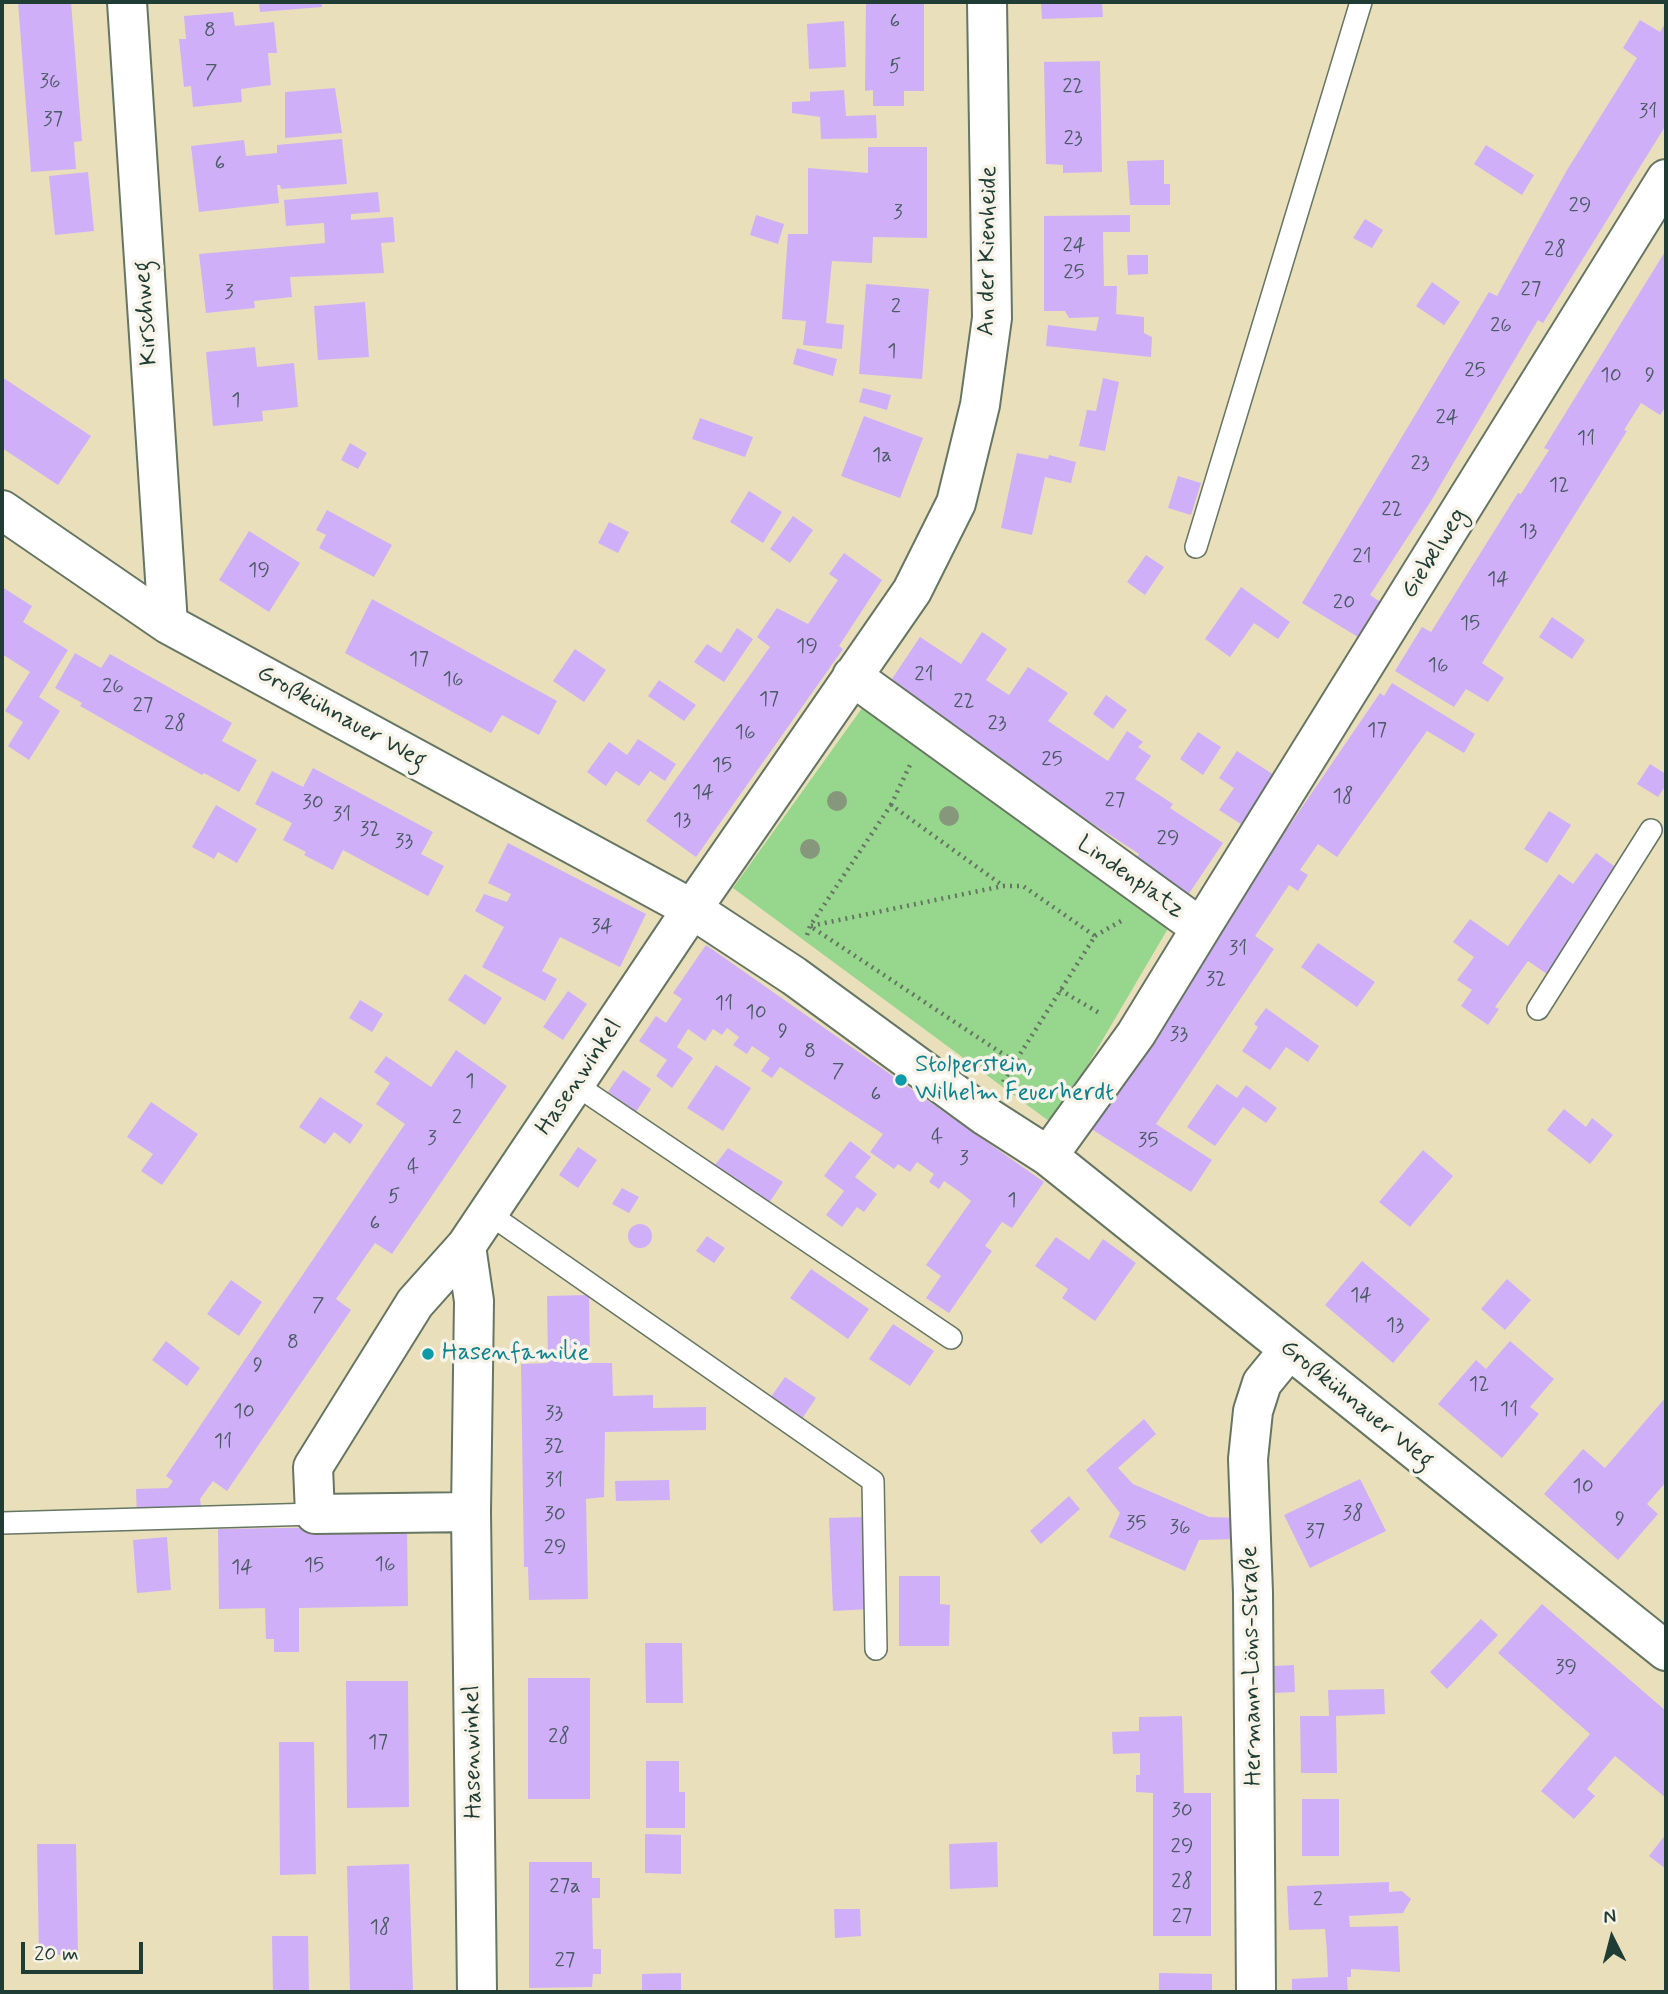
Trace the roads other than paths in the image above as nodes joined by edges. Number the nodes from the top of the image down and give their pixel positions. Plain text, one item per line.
1 (127, 2) edge
2 (987, 2) edge
3 (1361, 2) edge
4 (1666, 179) edge
5 (2, 510) edge
6 (1196, 547) dead end
7 (168, 624) junction
8 (852, 677) junction
9 (1651, 830) dead end
10 (692, 909) junction
11 (1200, 928) junction
12 (1538, 1009) dead end
13 (576, 1085) junction
14 (1048, 1156) junction
15 (488, 1213) junction
16 (466, 1245) junction
17 (951, 1338) dead end
18 (1289, 1351) junction
19 (471, 1512) junction
20 (315, 1514) junction
21 (2, 1523) edge
22 (876, 1649) dead end
23 (1666, 1651) edge
24 (477, 1992) edge
25 (1256, 1992) edge

1 - 7 street, Kirschweg
2 - 8 street, An der Kienheide
3 - 6 lane
4 - 11 street, Giebelweg
5 - 7 street, Großkühnauer Weg
7 - 10 street, Großkühnauer Weg
8 - 10 street
8 - 11 street, Lindenplatz
9 - 12 lane
10 - 13 street, Hasenwinkel
10 - 14 street
11 - 14 street, Lindenplatz
13 - 15 street, Hasenwinkel
13 - 17 lane
14 - 18 street, Großkühnauer Weg
15 - 16 street, Hasenwinkel
15 - 22 lane
16 - 19 street, Hasenwinkel
16 - 20 street, Hasenwinkel
18 - 23 street, Großkühnauer Weg
18 - 25 street, Hermann-Löns-Straße
19 - 20 street
19 - 24 street, Hasenwinkel
20 - 21 lane

